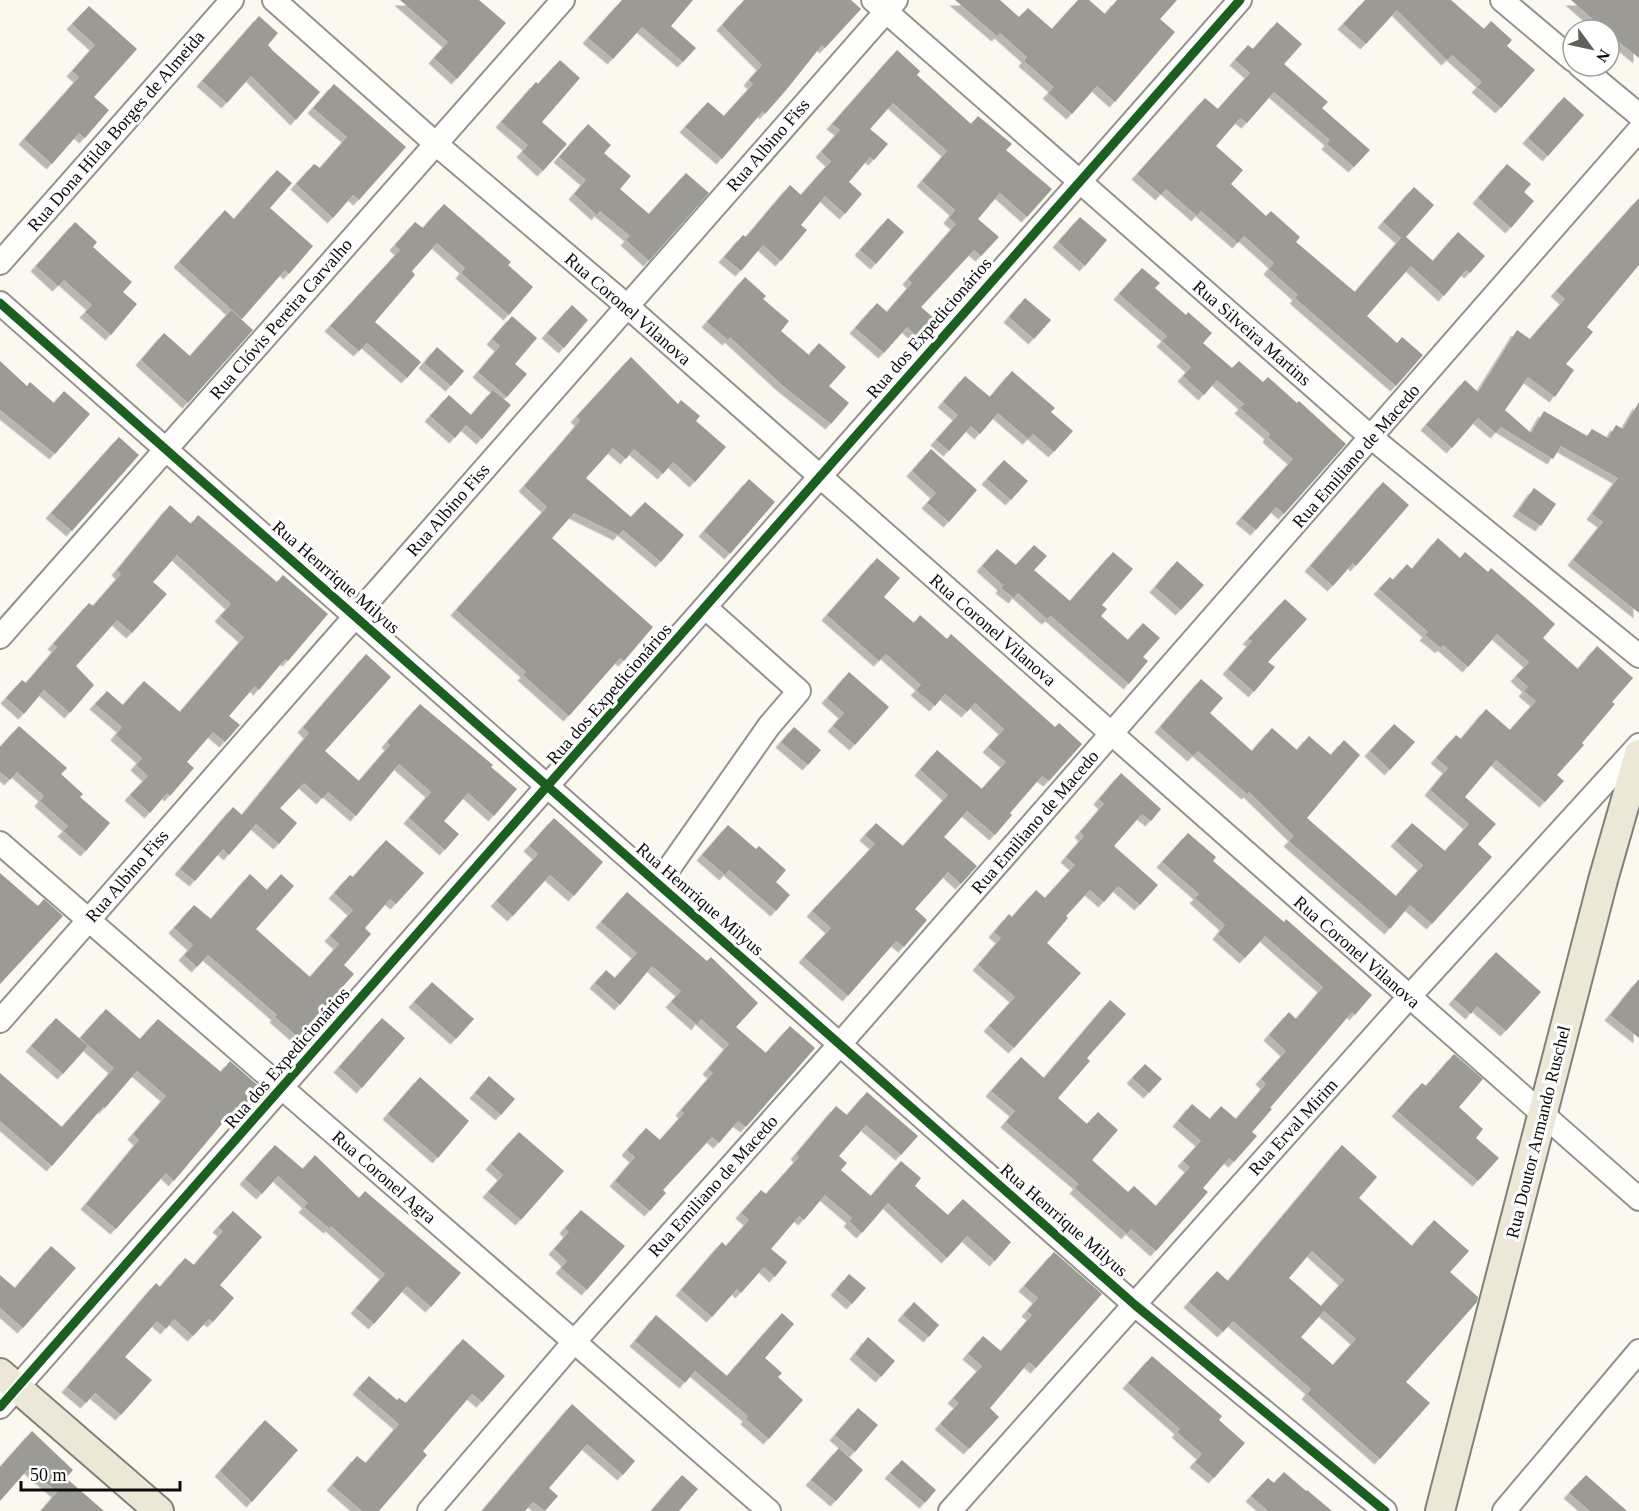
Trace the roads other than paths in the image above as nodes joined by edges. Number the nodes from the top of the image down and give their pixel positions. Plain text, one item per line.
1 (232, 0) edge
2 (274, 0) edge
3 (563, 0) edge
4 (1240, 0) edge
5 (1502, 0) edge
6 (885, 4) edge
7 (1561, 50) edge
8 (1594, 78) edge
9 (1639, 115) edge
10 (1639, 130) edge
11 (436, 144) junction
12 (1079, 181) junction
13 (0, 263) edge
14 (0, 303) edge
15 (627, 306) junction
16 (1372, 438) junction
17 (166, 449) junction
18 (820, 478) junction
19 (706, 608) junction
20 (355, 616) junction
21 (0, 637) edge
22 (1639, 656) edge
23 (1112, 735) junction
24 (1639, 745) edge
25 (1639, 754) edge
26 (548, 787) junction
27 (0, 843) edge
28 (658, 884) junction
29 (88, 920) junction
30 (1408, 997) junction
31 (0, 1021) edge
32 (840, 1044) junction
33 (283, 1089) junction
34 (1542, 1115) junction
35 (1639, 1199) edge
36 (1135, 1305) junction
37 (574, 1342) junction
38 (1639, 1351) edge
39 (6, 1389) edge
40 (159, 1511) edge
41 (429, 1511) edge
42 (769, 1511) edge
43 (950, 1511) edge
44 (1385, 1511) edge
45 (1440, 1511) edge
46 (1504, 1511) edge

1 - 13 street, Rua Dona Hilda Borges de Almeida
2 - 11 street, Rua Coronel Vilanova
3 - 11 street, Rua Clóvis Pereira Carvalho
4 - 12 street, Rua dos Expedicionários
5 - 7 street
6 - 12 street, Rua Silveira Martins
6 - 15 street, Rua Albino Fiss
8 - 9 street
10 - 16 street, Rua Emiliano de Macedo
11 - 15 street, Rua Coronel Vilanova
11 - 17 street, Rua Clóvis Pereira Carvalho
12 - 16 street, Rua Silveira Martins
12 - 18 street, Rua dos Expedicionários
14 - 17 street, Rua Henrrique Milyus
15 - 18 street, Rua Coronel Vilanova
15 - 20 street, Rua Albino Fiss
16 - 22 street, Rua Silveira Martins
16 - 23 street, Rua Emiliano de Macedo
17 - 20 street, Rua Henrrique Milyus
17 - 21 street, Rua Clóvis Pereira Carvalho
18 - 19 street, Rua dos Expedicionários
18 - 23 street, Rua Coronel Vilanova
19 - 26 street, Rua dos Expedicionários
19 - 28 street
20 - 26 street, Rua Henrrique Milyus
20 - 29 street, Rua Albino Fiss
23 - 30 street, Rua Coronel Vilanova
23 - 32 street, Rua Emiliano de Macedo
24 - 30 street, Rua Erval Mirim
25 - 34 main road, Rua Doutor Armando Ruschel
26 - 28 street, Rua Henrrique Milyus
26 - 33 street, Rua dos Expedicionários
27 - 29 street, Rua Coronel Agra
28 - 32 street, Rua Henrrique Milyus
29 - 31 street, Rua Albino Fiss
29 - 33 street, Rua Coronel Agra
30 - 34 street, Rua Coronel Vilanova
30 - 36 street, Rua Erval Mirim
32 - 36 street, Rua Henrrique Milyus
32 - 37 street, Rua Emiliano de Macedo
33 - 37 street, Rua Coronel Agra
33 - 39 street, Rua dos Expedicionários
34 - 35 street, Rua Coronel Vilanova
34 - 45 main road, Rua Doutor Armando Ruschel
36 - 43 street, Rua Erval Mirim
36 - 44 street, Rua Henrrique Milyus
37 - 41 street, Rua Emiliano de Macedo
37 - 42 street, Rua Coronel Agra
38 - 46 street
39 - 40 main road

